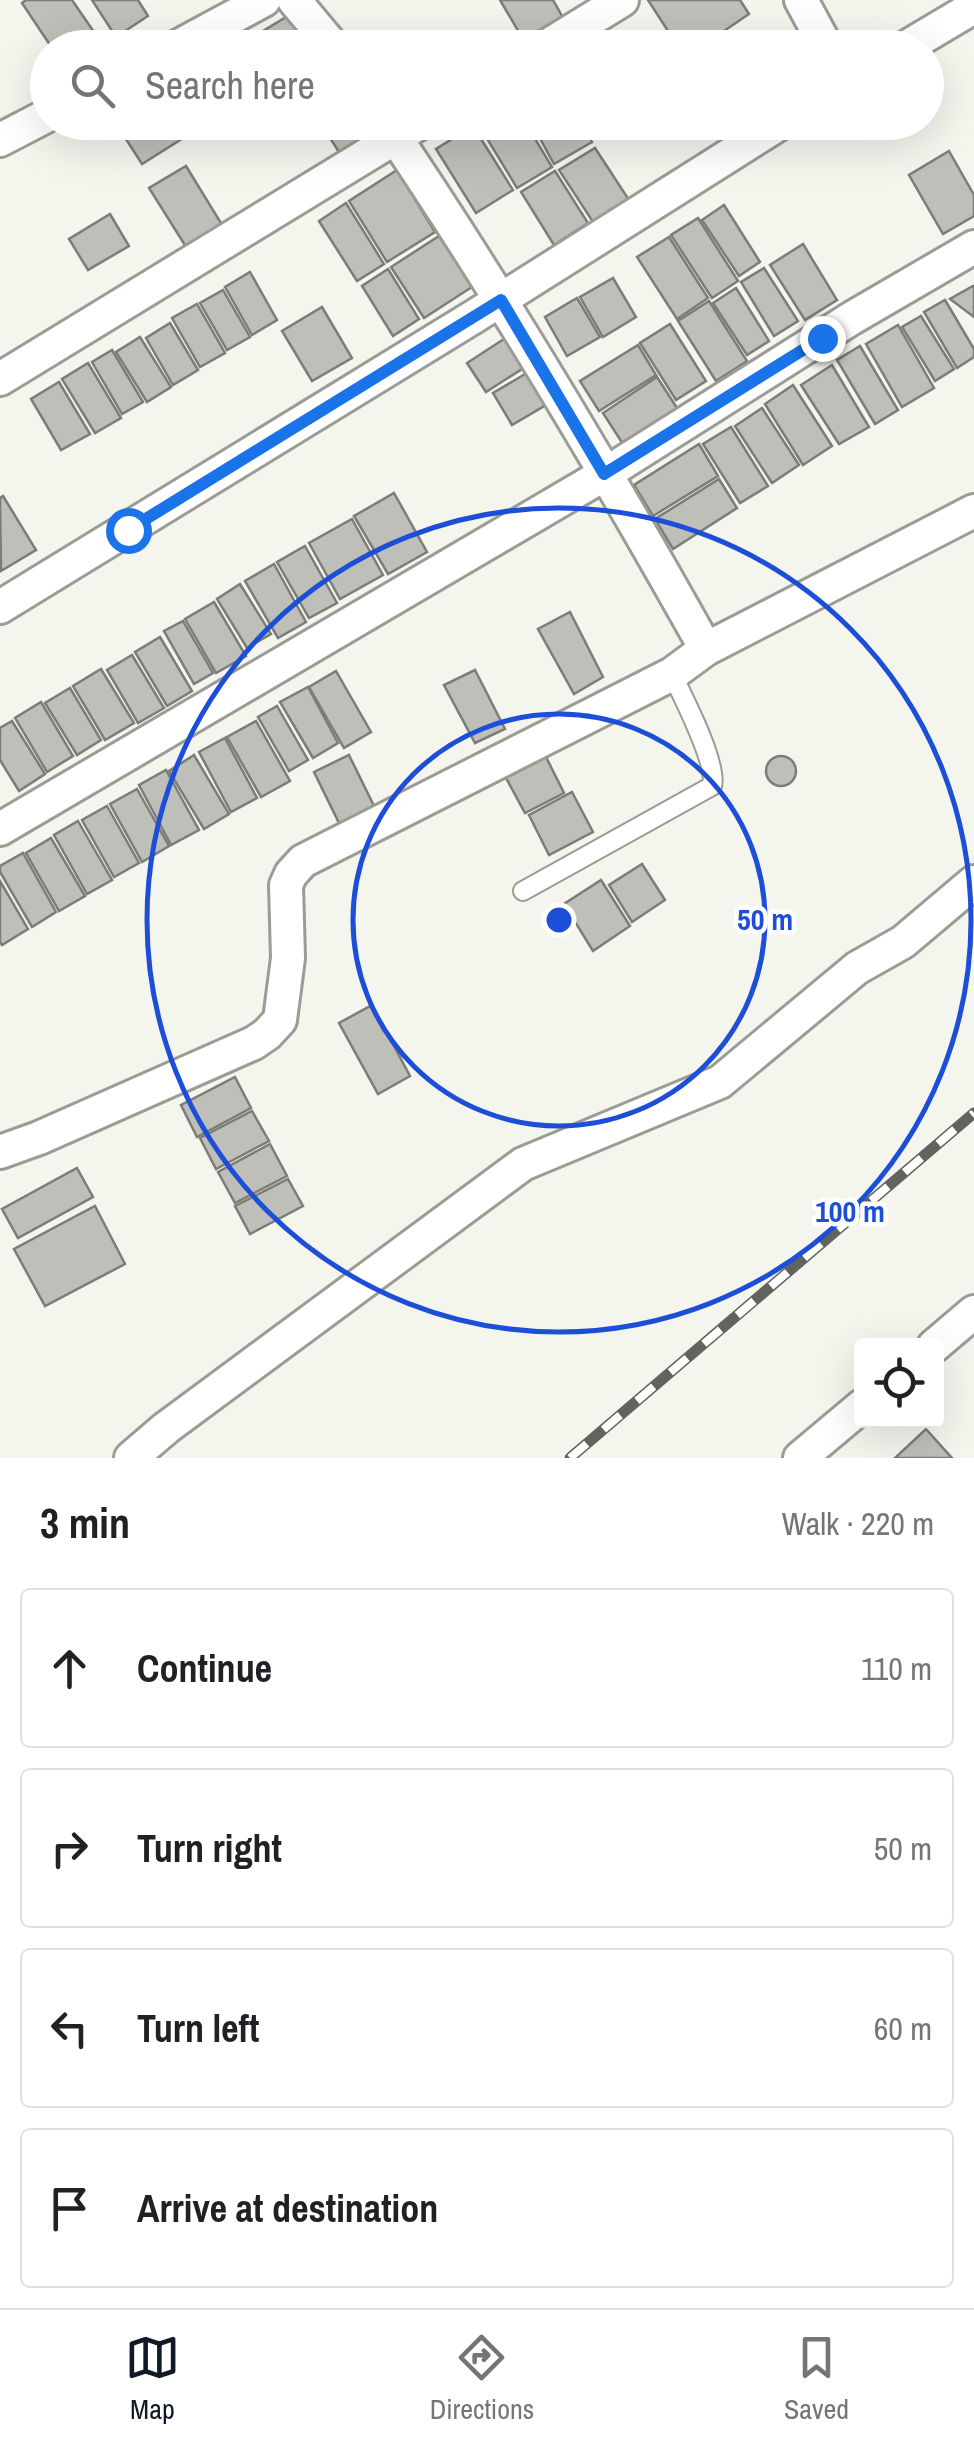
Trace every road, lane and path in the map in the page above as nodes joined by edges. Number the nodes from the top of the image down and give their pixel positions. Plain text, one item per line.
1 (264, 0) edge
2 (294, 0) edge
3 (622, 0) edge
4 (800, 0) edge
5 (974, 7) edge
6 (208, 30) edge
7 (320, 30) edge
8 (573, 30) edge
9 (817, 30) edge
10 (935, 30) edge
11 (30, 124) edge
12 (0, 140) edge
13 (382, 140) edge
14 (408, 140) edge
15 (754, 140) edge
16 (974, 247) edge
17 (501, 300) junction
18 (0, 379) edge
19 (604, 474) junction
20 (974, 511) edge
21 (0, 607) edge
22 (706, 649) junction
23 (672, 674) junction
24 (0, 829) edge
25 (974, 882) edge
26 (522, 891) dead end
27 (0, 1152) edge
28 (974, 1312) edge
29 (943, 1338) edge
30 (854, 1413) edge
31 (131, 1458) edge
32 (800, 1458) edge

1 - 6 street
2 - 7 street
3 - 8 street
4 - 9 street
5 - 10 street
11 - 12 street
13 - 18 street
14 - 17 street
15 - 17 street
16 - 19 street
17 - 19 street
17 - 21 street
19 - 22 street
19 - 24 street
20 - 22 street
22 - 23 street
23 - 26 lane
23 - 27 street
25 - 31 street
28 - 29 street
30 - 32 street

